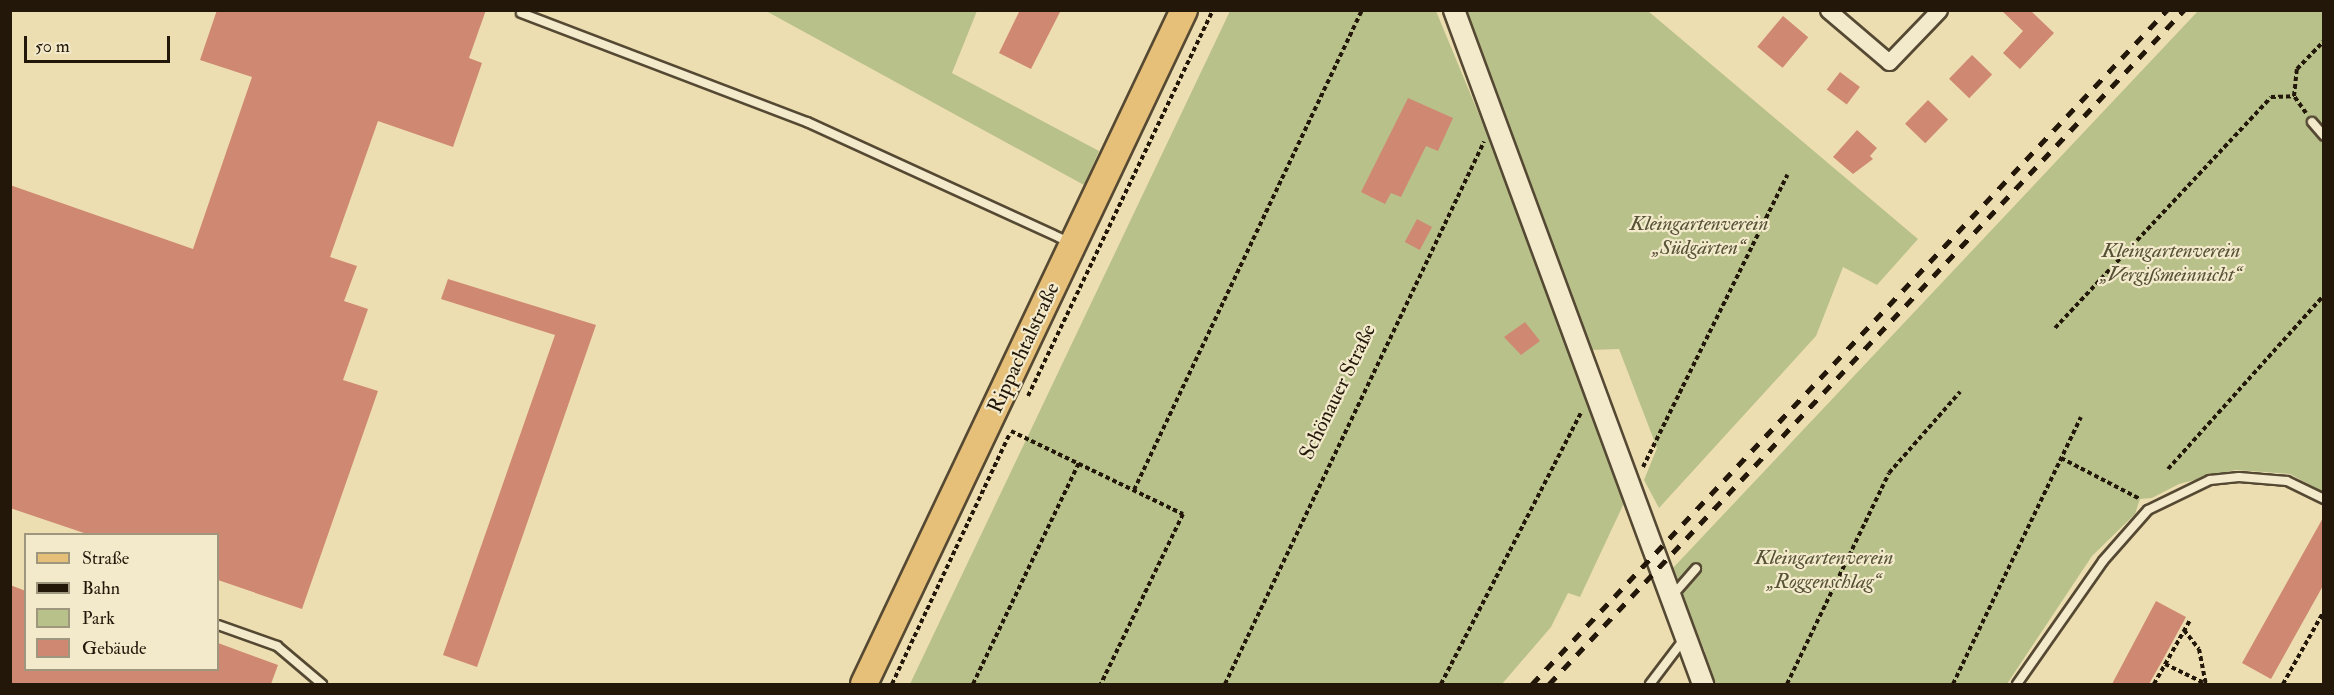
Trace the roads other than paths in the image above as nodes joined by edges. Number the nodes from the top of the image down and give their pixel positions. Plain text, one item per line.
1 (1184, 10) edge
2 (1454, 10) edge
3 (1828, 10) edge
4 (1939, 10) edge
5 (521, 13) dead end
6 (2312, 122) road end
7 (2324, 136) edge
8 (1073, 244) junction
9 (2324, 499) edge
10 (1696, 569) dead end
11 (1671, 598) junction
12 (219, 625) edge
13 (1685, 638) junction
14 (322, 684) edge
15 (864, 684) edge
16 (1650, 684) edge
17 (1702, 684) edge
18 (2017, 684) edge

1 - 8 main road, Rippachtalstraße
2 - 11 street
3 - 4 street
5 - 8 lane
6 - 7 lane
8 - 15 main road, Rippachtalstraße
9 - 18 lane
10 - 11 lane
11 - 13 street
12 - 14 lane
13 - 16 lane
13 - 17 street

